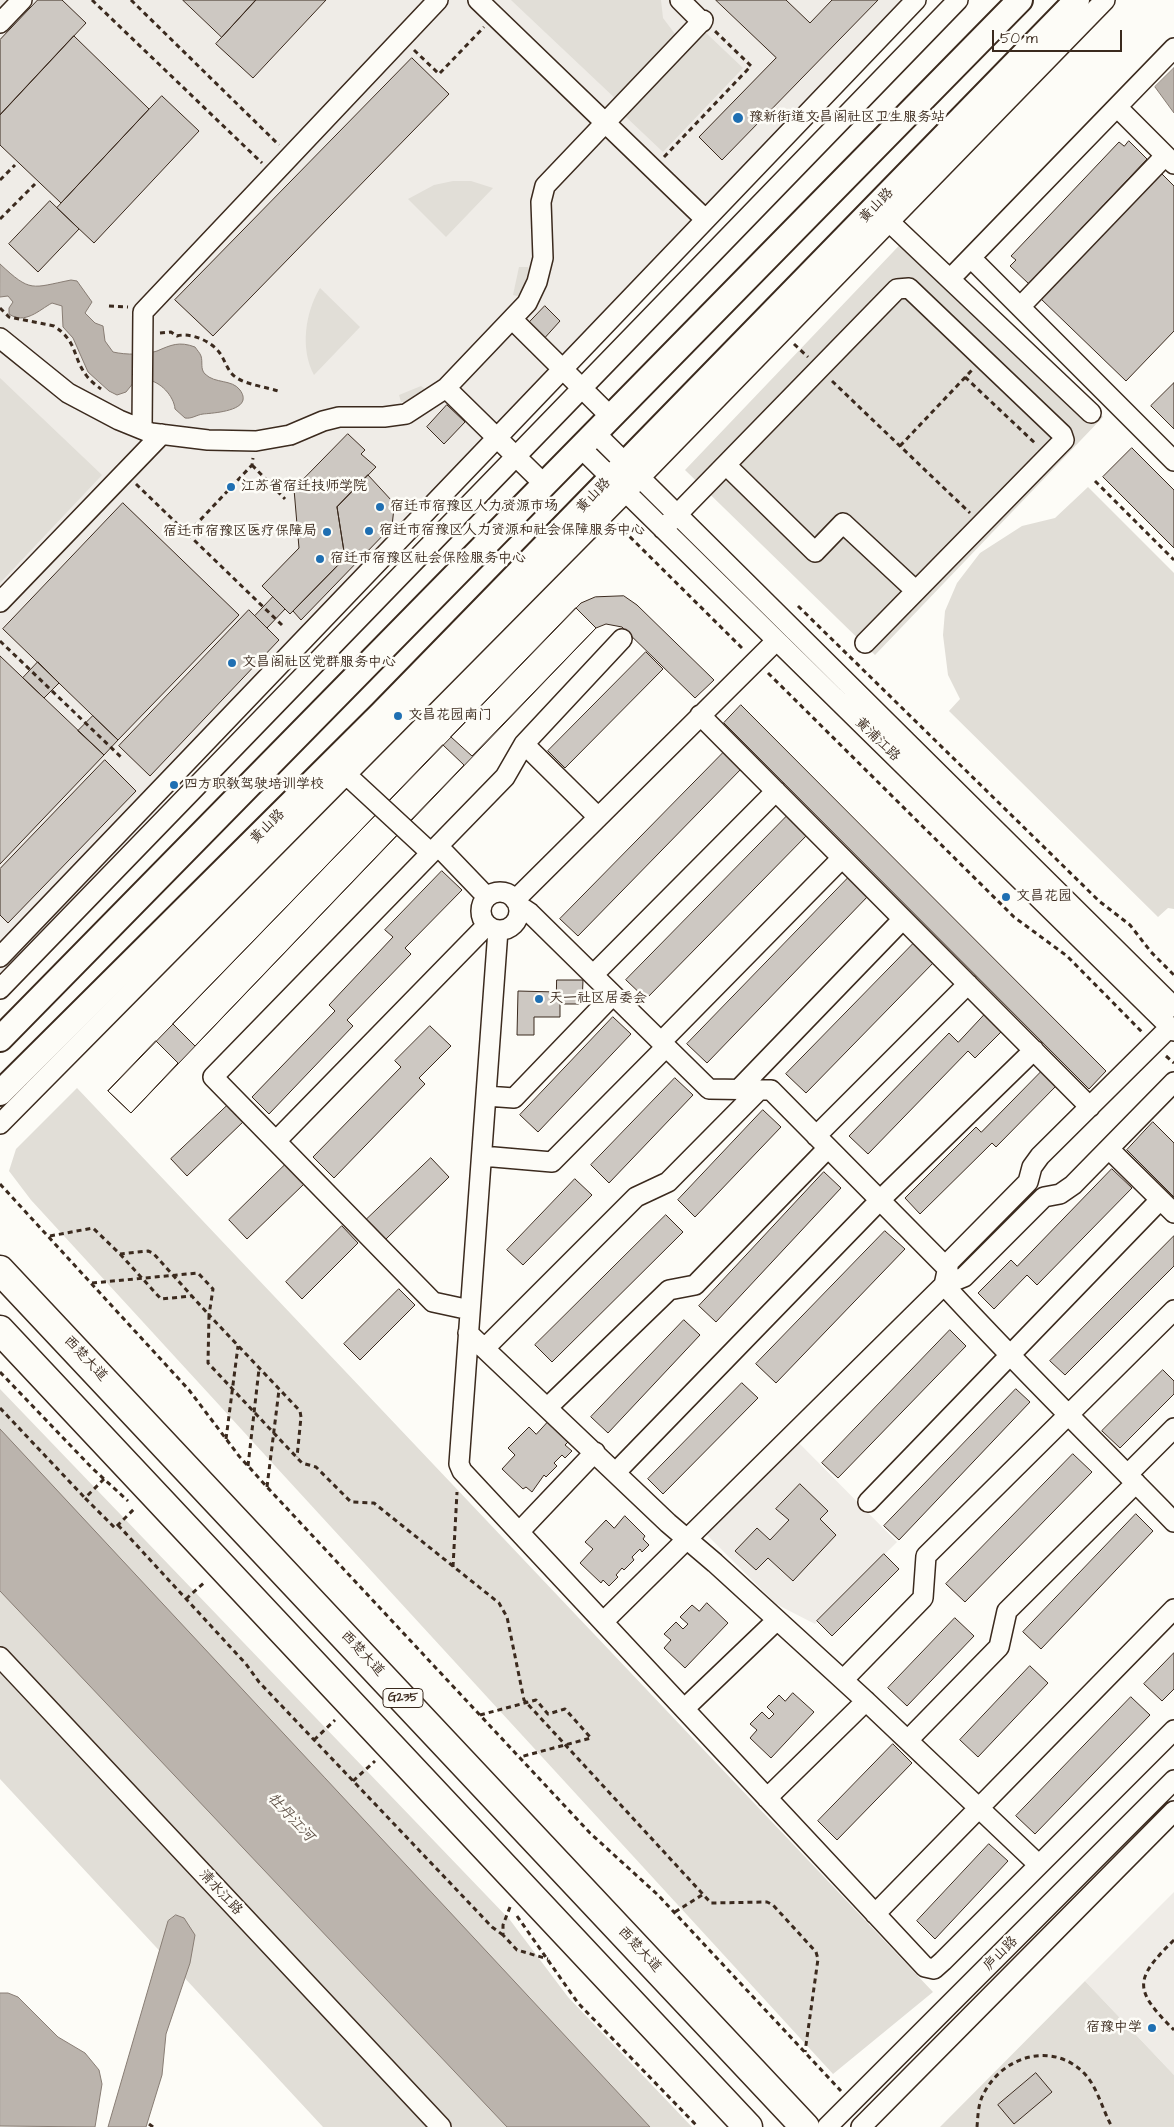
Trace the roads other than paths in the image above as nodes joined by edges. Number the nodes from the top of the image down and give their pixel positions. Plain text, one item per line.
1 (22, 0) edge
2 (438, 0) edge
3 (478, 0) edge
4 (680, 0) edge
5 (916, 0) edge
6 (958, 0) edge
7 (1020, 0) edge
8 (1077, 0) edge
9 (1105, 0) edge
10 (0, 23) edge
11 (1174, 48) edge
12 (1117, 107) junction
13 (605, 124) junction
14 (1170, 160) edge
15 (882, 215) junction
16 (705, 219) junction
17 (971, 258) junction
18 (950, 279) junction
19 (1020, 307) junction
20 (513, 320) junction
21 (0, 338) edge
22 (562, 368) junction
23 (446, 388) junction
24 (582, 388) junction
25 (1090, 413) dead end
26 (142, 429) junction
27 (596, 433) junction
28 (162, 434) junction
29 (496, 438) junction
30 (516, 456) junction
31 (1174, 461) edge
32 (726, 466) junction
33 (625, 478) junction
34 (546, 485) junction
35 (677, 515) junction
36 (663, 529) junction
37 (916, 592) junction
38 (0, 602) edge
39 (622, 639) dead end
40 (776, 641) junction
41 (865, 642) dead end
42 (700, 715) junction
43 (524, 744) junction
44 (340, 768) junction
45 (776, 791) junction
46 (598, 817) junction
47 (434, 850) junction
48 (842, 858) junction
49 (488, 897) junction
50 (516, 902) junction
51 (903, 919) junction
52 (493, 927) junction
53 (1, 954) edge
54 (593, 975) junction
55 (968, 984) junction
56 (0, 989) edge
57 (613, 996) junction
58 (1174, 1007) edge
59 (1172, 1029) edge
60 (0, 1039) edge
61 (664, 1044) junction
62 (1034, 1050) junction
63 (1174, 1082) edge
64 (738, 1090) junction
65 (759, 1090) junction
66 (0, 1093) edge
67 (486, 1096) junction
68 (1090, 1107) junction
69 (0, 1124) edge
70 (276, 1141) junction
71 (822, 1142) junction
72 (1109, 1149) junction
73 (482, 1156) junction
74 (880, 1200) junction
75 (1160, 1200) junction
76 (1174, 1213) edge
77 (0, 1270) edge
78 (946, 1277) junction
79 (470, 1310) junction
80 (1174, 1310) edge
81 (0, 1330) edge
82 (468, 1333) junction
83 (485, 1348) junction
84 (1008, 1356) junction
85 (548, 1407) junction
86 (1070, 1415) junction
87 (1174, 1428) edge
88 (595, 1452) junction
89 (616, 1472) junction
90 (1132, 1478) junction
91 (868, 1502) dead end
92 (1174, 1522) edge
93 (520, 1532) junction
94 (687, 1538) junction
95 (1174, 1609) edge
96 (777, 1620) junction
97 (603, 1622) junction
98 (0, 1657) edge
99 (843, 1680) junction
100 (866, 1701) junction
101 (684, 1709) junction
102 (1174, 1730) edge
103 (908, 1740) junction
104 (1174, 1780) edge
105 (767, 1798) junction
106 (979, 1808) junction
107 (1174, 1811) edge
108 (1039, 1865) junction
109 (876, 1914) junction
110 (441, 2127) edge
111 (748, 2127) edge
112 (805, 2127) edge
113 (827, 2127) edge
114 (861, 2127) edge

1 - 10 street
2 - 26 street
3 - 13 street
4 - 13 street
5 - 16 street
6 - 24 street
7 - 27 main road
8 - 15 main road, 黄山路
9 - 15 street
11 - 12 street
12 - 14 street
12 - 17 street
13 - 16 street
13 - 20 street
14 - 19 street
15 - 18 street
15 - 33 main road, 黄山路
15 - 33 street
16 - 22 street
17 - 18 street
17 - 19 street
18 - 25 street
19 - 31 street
20 - 22 street, 黄浦江路
20 - 23 street
21 - 26 street
22 - 24 street, 黄浦江路
22 - 29 street
23 - 28 street
23 - 29 street
24 - 27 street, 黄浦江路
24 - 30 street
26 - 28 street
27 - 33 street, 黄浦江路
27 - 34 main road
28 - 38 street
29 - 30 street
29 - 53 street
30 - 34 street
30 - 56 street
32 - 35 street
32 - 37 street
32 - 37 street
33 - 35 street, 黄浦江路
33 - 36 street, 黄浦江路
33 - 44 main road, 黄山路
33 - 44 street
34 - 60 main road
35 - 36 street
35 - 58 street, 黄浦江路
36 - 40 street, 黄浦江路
37 - 41 street
39 - 43 street
40 - 42 street
40 - 59 street, 黄浦江路
42 - 45 street
42 - 46 street
43 - 46 street
43 - 47 street
44 - 47 street
44 - 66 main road, 黄山路
44 - 69 street
45 - 48 street
45 - 54 street
46 - 50 street
47 - 49 street
47 - 70 street
48 - 51 street
48 - 61 street
49 - 50 street
49 - 52 street
50 - 52 street
50 - 54 street
51 - 55 street
51 - 64 street
52 - 67 street
52 - 70 street
54 - 57 street
55 - 62 street
55 - 71 street
57 - 61 street
57 - 67 street
59 - 68 street
61 - 64 street
61 - 73 street
62 - 68 street
62 - 74 street
63 - 72 street
64 - 65 street
65 - 71 street
65 - 83 street
67 - 73 street
68 - 78 street
70 - 79 street
71 - 74 street
71 - 85 street
72 - 75 street
72 - 78 street
73 - 79 street
74 - 78 street
74 - 89 street
75 - 76 street
75 - 84 street
77 - 112 highway, 西楚大道 / G235
78 - 84 street
78 - 94 street
79 - 82 street
80 - 86 street
81 - 111 highway
82 - 83 street
82 - 93 street
83 - 85 street
84 - 86 street
84 - 91 street
85 - 88 street
86 - 90 street
86 - 99 street
87 - 90 street
88 - 89 street
88 - 93 street
89 - 94 street
90 - 92 street
90 - 103 street
93 - 97 street
94 - 96 street
94 - 97 street
95 - 106 street
96 - 99 street
96 - 101 street
97 - 101 street
98 - 110 street, 清水江路
99 - 100 street
100 - 103 street
100 - 105 street
101 - 105 street
102 - 108 street
103 - 106 street
104 - 113 street, 庐山路
105 - 109 street
106 - 108 street
106 - 109 street
107 - 114 street, 庐山路
108 - 109 street

